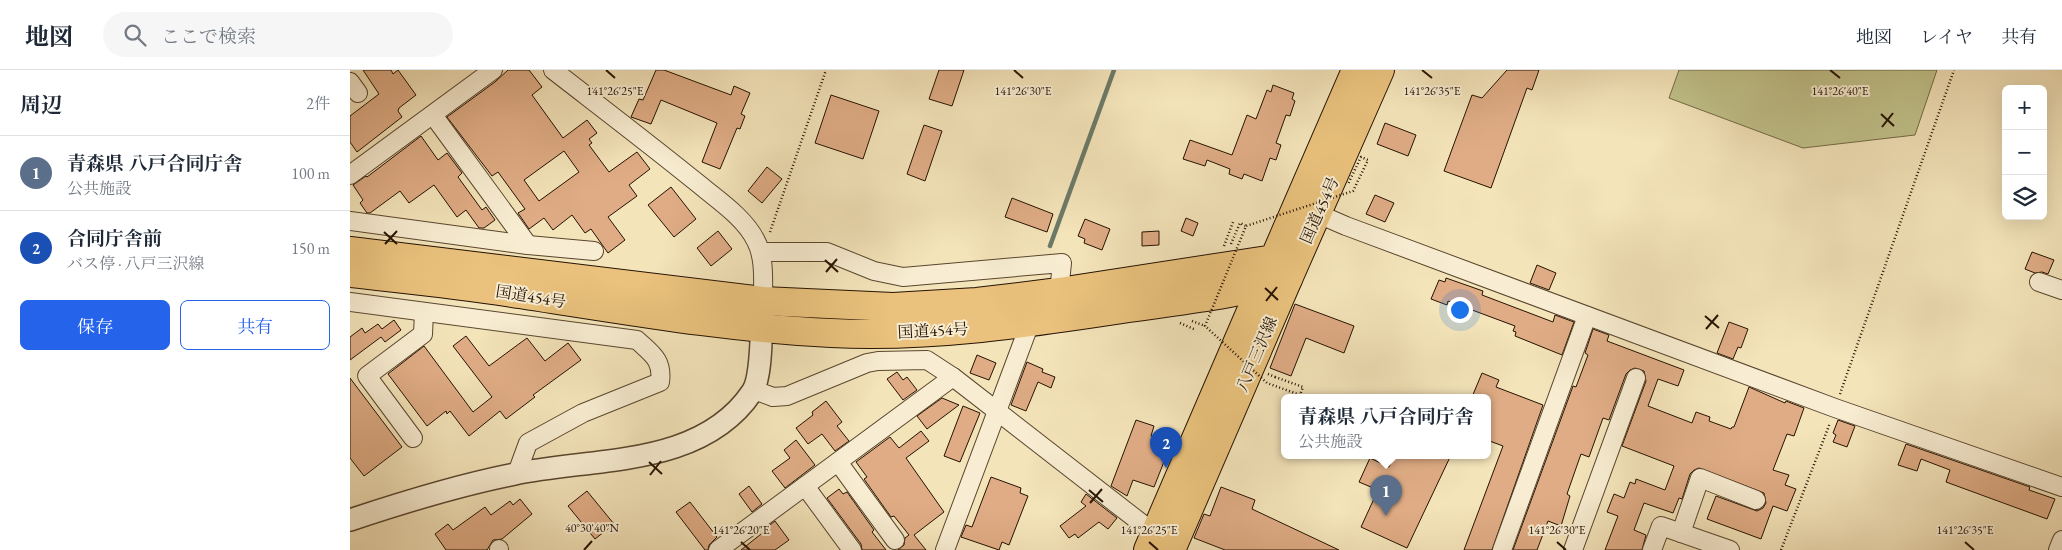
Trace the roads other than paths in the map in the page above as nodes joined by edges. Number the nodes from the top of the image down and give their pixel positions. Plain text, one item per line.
1 (493, 70) edge
2 (553, 70) edge
3 (1356, 70) edge
4 (1380, 70) edge
5 (433, 115) junction
6 (353, 166) edge
7 (1307, 209) junction
8 (350, 221) edge
9 (528, 245) junction
10 (758, 246) junction
11 (350, 251) edge
12 (594, 251) dead end
13 (1281, 269) junction
14 (350, 272) edge
15 (2039, 282) dead end
16 (1262, 287) junction
17 (2062, 290) edge
18 (1059, 292) junction
19 (763, 301) junction
20 (350, 302) edge
21 (424, 312) junction
22 (1587, 316) junction
23 (1030, 323) junction
24 (762, 328) junction
25 (952, 377) junction
26 (1636, 378) dead end
27 (754, 390) junction
28 (996, 412) junction
29 (412, 438) dead end
30 (838, 462) junction
31 (517, 473) junction
32 (805, 486) junction
33 (2062, 487) edge
34 (1756, 500) dead end
35 (350, 520) edge
36 (1681, 533) junction
37 (895, 540) dead end
38 (2062, 540) edge
39 (741, 543) edge
40 (1164, 546) edge
41 (718, 550) edge
42 (852, 550) edge
43 (945, 550) edge
44 (1502, 550) edge
45 (1573, 550) edge
46 (1652, 550) edge
47 (1730, 550) edge
48 (2058, 550) edge

1 - 5 street
2 - 10 street
3 - 7 main road, 国道454号
4 - 7 main road, 国道454号
5 - 6 street
5 - 9 street
7 - 13 main road, 国道454号
7 - 22 street
8 - 9 street
9 - 12 street
10 - 18 street
10 - 19 street
11 - 19 main road, 国道454号
13 - 16 main road, 八戸三沢線
13 - 18 main road, 国道454号
13 - 40 main road, 八戸三沢線
14 - 24 main road, 国道454号
15 - 17 street
16 - 23 main road, 国道454号
16 - 40 main road, 八戸三沢線
18 - 19 main road, 国道454号
19 - 24 street
20 - 21 street
21 - 29 street
21 - 31 street
22 - 33 street
22 - 44 street
23 - 24 main road, 国道454号
23 - 28 street
24 - 27 street
25 - 27 street
25 - 28 street
25 - 30 street
26 - 45 street
27 - 31 street
28 - 40 street
28 - 43 street
30 - 32 street
30 - 37 street
31 - 35 street
32 - 39 street
32 - 42 street
34 - 36 street
36 - 46 street
36 - 47 street
38 - 48 street
39 - 41 street

